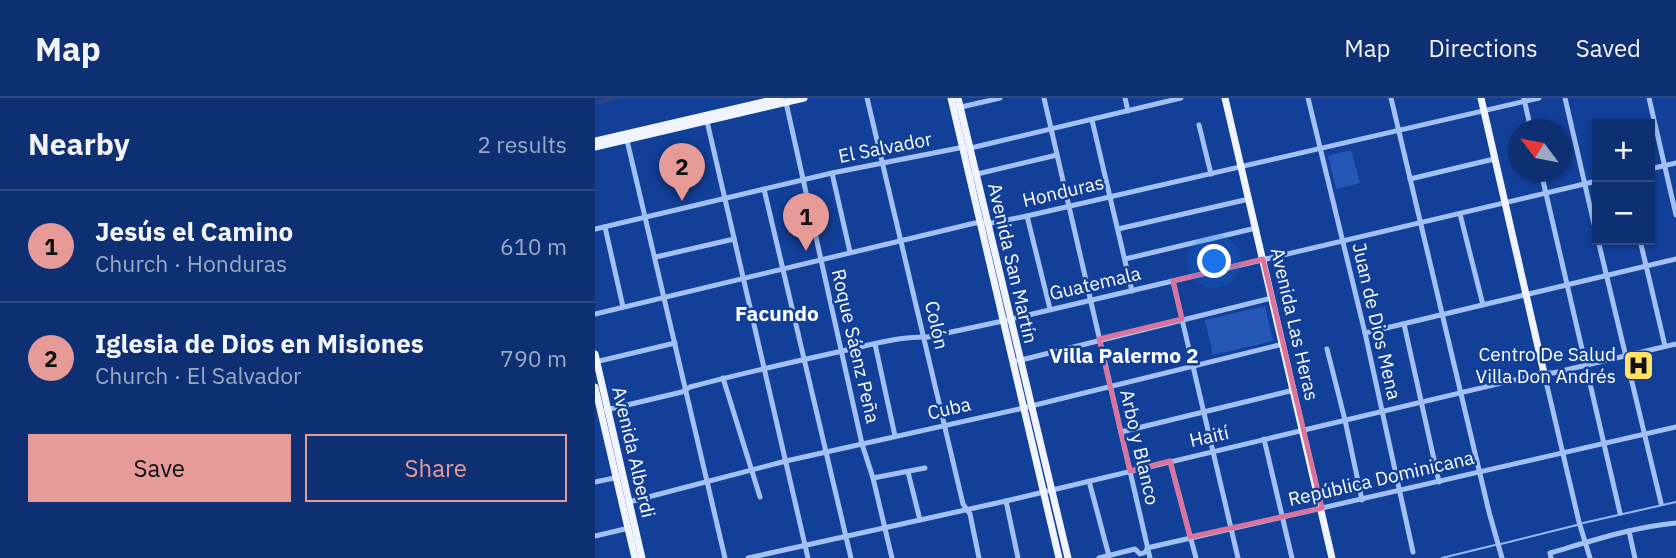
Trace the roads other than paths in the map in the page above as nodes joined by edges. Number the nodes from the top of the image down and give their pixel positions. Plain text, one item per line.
1 (804, 98) edge
2 (867, 98) edge
3 (951, 98) edge
4 (958, 98) edge
5 (1000, 98) edge
6 (1044, 98) edge
7 (1125, 98) edge
8 (1178, 98) edge
9 (1225, 98) edge
10 (1308, 98) edge
11 (1391, 98) edge
12 (1481, 98) edge
13 (1539, 98) edge
14 (1565, 98) edge
15 (1649, 98) edge
16 (784, 99) edge
17 (1524, 100) edge
18 (957, 108) junction
19 (1128, 111) junction
20 (1484, 111) junction
21 (706, 117) junction
22 (1528, 119) edge
23 (1092, 120) junction
24 (1199, 125) dead end
25 (1051, 129) junction
26 (1399, 131) junction
27 (626, 136) junction
28 (595, 141) edge
29 (595, 147) edge
30 (967, 147) junction
31 (1320, 149) junction
32 (1057, 155) junction
33 (1494, 159) junction
34 (883, 162) junction
35 (1676, 163) edge
36 (1665, 166) junction
37 (1242, 167) junction
38 (1655, 168) edge
39 (832, 173) junction
40 (1211, 174) junction
41 (973, 175) junction
42 (1410, 179) junction
43 (803, 180) junction
44 (1543, 182) edge
45 (1594, 182) edge
46 (1584, 185) junction
47 (764, 189) junction
48 (1546, 193) junction
49 (1110, 197) junction
50 (725, 199) junction
51 (1249, 200) junction
52 (1504, 203) junction
53 (1069, 207) junction
54 (1460, 214) junction
55 (1592, 215) edge
56 (1676, 215) edge
57 (1027, 216) junction
58 (645, 217) junction
59 (984, 222) junction
60 (1420, 223) junction
61 (605, 227) junction
62 (1256, 228) junction
63 (595, 229) edge
64 (1118, 229) junction
65 (734, 239) junction
66 (901, 241) junction
67 (1341, 241) junction
68 (1600, 245) edge
69 (1641, 245) edge
70 (850, 252) junction
71 (656, 257) junction
72 (820, 259) junction
73 (1125, 259) junction
74 (1263, 259) junction
75 (1676, 259) edge
76 (1646, 267) junction
77 (782, 268) junction
78 (1607, 276) junction
79 (743, 277) junction
80 (1174, 281) junction
81 (1568, 285) junction
82 (1132, 291) junction
83 (1527, 295) junction
84 (665, 297) junction
85 (1272, 298) junction
86 (1090, 300) junction
87 (1483, 305) junction
88 (623, 307) junction
89 (1050, 309) junction
90 (595, 314) edge
91 (1443, 314) junction
92 (1182, 319) junction
93 (1007, 320) junction
94 (1404, 324) junction
95 (1365, 333) junction
96 (924, 337) junction
97 (1099, 339) junction
98 (675, 343) junction
99 (875, 344) junction
100 (1283, 344) junction
101 (1676, 344) edge
102 (1665, 346) junction
103 (1327, 349) dead end
104 (841, 351) junction
105 (1626, 355) junction
106 (596, 359) edge
107 (804, 360) junction
108 (1016, 361) junction
109 (1587, 365) junction
110 (1193, 366) junction
111 (764, 369) junction
112 (1544, 373) junction
113 (723, 378) junction
114 (1110, 386) junction
115 (595, 387) edge
116 (686, 390) junction
117 (1294, 390) junction
118 (1460, 393) junction
119 (599, 397) edge
120 (1421, 402) junction
121 (1027, 406) junction
122 (604, 411) junction
123 (1381, 411) junction
124 (1203, 412) junction
125 (1345, 420) junction
126 (944, 425) junction
127 (1676, 427) edge
128 (1303, 430) junction
129 (1121, 432) junction
130 (1645, 434) junction
131 (895, 436) junction
132 (1264, 439) junction
133 (862, 444) junction
134 (1605, 444) junction
135 (1214, 451) junction
136 (825, 452) junction
137 (1564, 453) junction
138 (786, 461) junction
139 (1170, 461) junction
140 (925, 468) dead end
141 (752, 471) junction
142 (1130, 471) junction
143 (908, 472) junction
144 (1480, 473) junction
145 (620, 477) junction
146 (873, 478) junction
147 (1089, 481) junction
148 (595, 482) edge
149 (1439, 482) junction
150 (708, 483) junction
151 (1047, 490) junction
152 (1399, 492) junction
153 (760, 497) dead end
154 (1362, 500) junction
155 (1006, 501) junction
156 (626, 503) junction
157 (1661, 503) dead end
158 (1322, 508) junction
159 (967, 509) junction
160 (1620, 513) dead end
161 (1284, 516) junction
162 (920, 520) junction
163 (1676, 523) edge
164 (631, 528) junction
165 (884, 528) junction
166 (1232, 528) junction
167 (1629, 531) junction
168 (595, 536) edge
169 (847, 536) junction
170 (1190, 537) junction
171 (1586, 542) junction
172 (805, 545) junction
173 (1147, 548) junction
174 (1413, 552) dead end
175 (1109, 556) junction
176 (635, 558) edge
177 (642, 558) edge
178 (725, 558) edge
179 (748, 558) edge
180 (808, 558) edge
181 (851, 558) edge
182 (892, 558) edge
183 (979, 558) edge
184 (1018, 558) edge
185 (1059, 558) edge
186 (1067, 558) edge
187 (1099, 558) edge
188 (1150, 558) edge
189 (1196, 558) edge
190 (1238, 558) edge
191 (1292, 558) edge
192 (1332, 558) edge
193 (1502, 558) edge
194 (1551, 558) edge
195 (1590, 558) edge
196 (1635, 558) edge

1 - 16 main road
2 - 34 street, Colón
3 - 18 main road, Avenida San Martín
4 - 18 main road, Avenida San Martín
5 - 18 street
6 - 25 street, Arbo y Blanco
7 - 19 street
8 - 19 street, El Salvador
9 - 37 main road, Avenida Las Heras
10 - 31 street, Juan de Dios Mena
11 - 26 street
12 - 20 main road
13 - 17 street, Honduras
14 - 46 street
15 - 36 street
16 - 21 main road
16 - 43 street, Roque Sáenz Peña
17 - 20 street, Honduras
17 - 22 street
18 - 30 main road, Avenida San Martín
19 - 23 street, El Salvador
20 - 26 street, Honduras
20 - 33 main road
21 - 27 main road
21 - 50 street
23 - 25 street, El Salvador
23 - 49 street
24 - 40 street
25 - 30 street, El Salvador
25 - 32 street, Arbo y Blanco
26 - 31 street, Honduras
26 - 42 street
27 - 28 main road
27 - 29 main road
27 - 58 street
30 - 34 street, El Salvador
30 - 41 main road, Avenida San Martín
31 - 37 street, Honduras
31 - 67 street, Juan de Dios Mena
32 - 41 street
32 - 53 street, Arbo y Blanco
33 - 42 street
33 - 52 main road
34 - 39 street, El Salvador
34 - 66 street, Colón
35 - 36 street
36 - 38 street
36 - 56 street
37 - 40 street, Honduras
37 - 51 main road, Avenida Las Heras
39 - 43 street, El Salvador
39 - 70 street
40 - 49 street, Honduras
41 - 59 main road, Avenida San Martín
42 - 60 street
43 - 47 street, El Salvador
43 - 72 street, Roque Sáenz Peña
44 - 48 street
45 - 46 street, Guatemala
46 - 48 street, Guatemala
46 - 55 street
47 - 50 street, El Salvador
47 - 77 street
48 - 52 street, Guatemala
48 - 81 street
49 - 53 street, Honduras
49 - 64 street
50 - 58 street, El Salvador
50 - 65 street
51 - 62 main road, Avenida Las Heras
51 - 64 street
52 - 54 street, Guatemala
52 - 83 main road
53 - 57 street, Honduras
53 - 86 street, Arbo y Blanco
54 - 60 street, Guatemala
54 - 87 street
57 - 59 street, Honduras
57 - 89 street
58 - 61 street, El Salvador
58 - 71 street
59 - 66 street, Honduras
59 - 93 main road, Avenida San Martín
60 - 67 street, Guatemala
60 - 91 street
61 - 63 street, El Salvador
61 - 88 street
62 - 73 street
62 - 74 main road, Avenida Las Heras
64 - 73 street
65 - 71 street
65 - 79 street
66 - 70 street, Honduras
66 - 96 street, Colón
67 - 74 street, Guatemala
67 - 95 street, Juan de Dios Mena
68 - 78 street
69 - 76 street
70 - 72 street, Honduras
71 - 84 street
72 - 77 street, Honduras
72 - 104 street, Roque Sáenz Peña
73 - 82 street
74 - 80 street, Guatemala
74 - 85 main road, Avenida Las Heras
75 - 76 street
76 - 78 street
76 - 102 street
77 - 79 street, Honduras
77 - 107 street
78 - 81 street
78 - 105 street
79 - 84 street, Honduras
79 - 111 street
80 - 82 street, Guatemala
80 - 92 street
81 - 83 street
81 - 109 street
82 - 86 street, Guatemala
83 - 87 street
83 - 112 main road
84 - 88 street, Honduras
84 - 98 street
85 - 92 street
85 - 100 main road, Avenida Las Heras
86 - 89 street, Guatemala
86 - 97 street, Arbo y Blanco
87 - 91 street
88 - 90 street, Honduras
89 - 93 street, Guatemala
91 - 94 street
91 - 118 street
92 - 97 street
92 - 110 street
93 - 96 street, Guatemala
93 - 108 main road, Avenida San Martín
94 - 95 street
94 - 120 street
95 - 123 street, Juan de Dios Mena
96 - 99 street, Guatemala
96 - 126 street, Colón
97 - 108 street
97 - 114 street, Arbo y Blanco
98 - 106 street
98 - 116 street
99 - 104 street, Guatemala
99 - 131 street
100 - 110 street, Cuba
100 - 117 main road, Avenida Las Heras
101 - 102 street, Haití
102 - 105 street, Haití
103 - 125 street
104 - 107 street, Guatemala
104 - 133 street, Roque Sáenz Peña
105 - 109 street, Haití
105 - 130 street
106 - 119 main road, Avenida Alberdi
107 - 111 street, Guatemala
107 - 136 street
108 - 121 main road, Avenida San Martín
109 - 112 street, Haití
109 - 134 street
110 - 114 street, Cuba
110 - 124 street
111 - 113 street, Guatemala
111 - 138 street
112 - 118 street, Haití
112 - 137 street
113 - 116 street, Guatemala
113 - 141 street
114 - 121 street, Cuba
114 - 129 street, Arbo y Blanco
115 - 119 main road, Avenida Alberdi
116 - 122 street, Guatemala
116 - 150 street
117 - 124 street
117 - 128 main road, Avenida Las Heras
118 - 120 street, Haití
118 - 144 street
119 - 122 main road, Avenida Alberdi
120 - 123 street, Haití
120 - 149 street
121 - 126 street, Cuba
121 - 151 main road, Avenida San Martín
122 - 145 main road, Avenida Alberdi
123 - 125 street, Haití
123 - 152 street, Juan de Dios Mena
124 - 129 street
124 - 135 street
125 - 128 street, Haití
125 - 154 street
126 - 131 street, Cuba
126 - 159 street, Colón
127 - 130 street, República Dominicana
128 - 132 street, Haití
128 - 158 main road, Avenida Las Heras
129 - 142 street, Arbo y Blanco
130 - 134 street, República Dominicana
130 - 157 street
131 - 133 street, Cuba
132 - 135 street, Haití
132 - 161 street
133 - 136 street, Cuba
133 - 146 street, Roque Sáenz Peña
134 - 137 street, República Dominicana
134 - 160 street
135 - 139 street, Haití
135 - 166 street
136 - 138 street, Cuba
136 - 169 street
137 - 144 street, República Dominicana
137 - 171 street
138 - 141 street, Cuba
138 - 172 street
139 - 142 street, Haití
139 - 170 street
140 - 143 street
141 - 150 street, Cuba
141 - 153 street
142 - 147 street, Haití
142 - 173 street, Arbo y Blanco
143 - 146 street
143 - 162 street
144 - 149 street, República Dominicana
144 - 193 street
145 - 148 street
145 - 156 main road, Avenida Alberdi
146 - 165 street, Roque Sáenz Peña
147 - 151 street, Haití
147 - 175 street
149 - 152 street, República Dominicana
150 - 156 street, Cuba
150 - 178 street
151 - 155 street, Haití
151 - 185 main road, Avenida San Martín
151 - 186 main road, Avenida San Martín
152 - 154 street, República Dominicana
152 - 174 street, Juan de Dios Mena
154 - 158 street, República Dominicana
155 - 159 street, Haití
155 - 184 street
156 - 164 main road, Avenida Alberdi
158 - 161 street, República Dominicana
158 - 192 main road, Avenida Las Heras
159 - 162 street, Haití
159 - 183 street, Colón
161 - 166 street, República Dominicana
161 - 191 street
162 - 165 street, Haití
163 - 167 street
164 - 168 street
164 - 176 main road, Avenida Alberdi
164 - 177 main road, Avenida Alberdi
165 - 169 street, Haití
165 - 182 street, Roque Sáenz Peña
166 - 170 street, República Dominicana
166 - 190 street
167 - 171 street
167 - 196 street
169 - 172 street, Haití
169 - 181 street
170 - 173 street, República Dominicana
170 - 189 street
171 - 194 street
171 - 195 street
172 - 179 street, Haití
172 - 180 street
173 - 175 street, República Dominicana
173 - 188 street, Arbo y Blanco
175 - 187 street, República Dominicana

